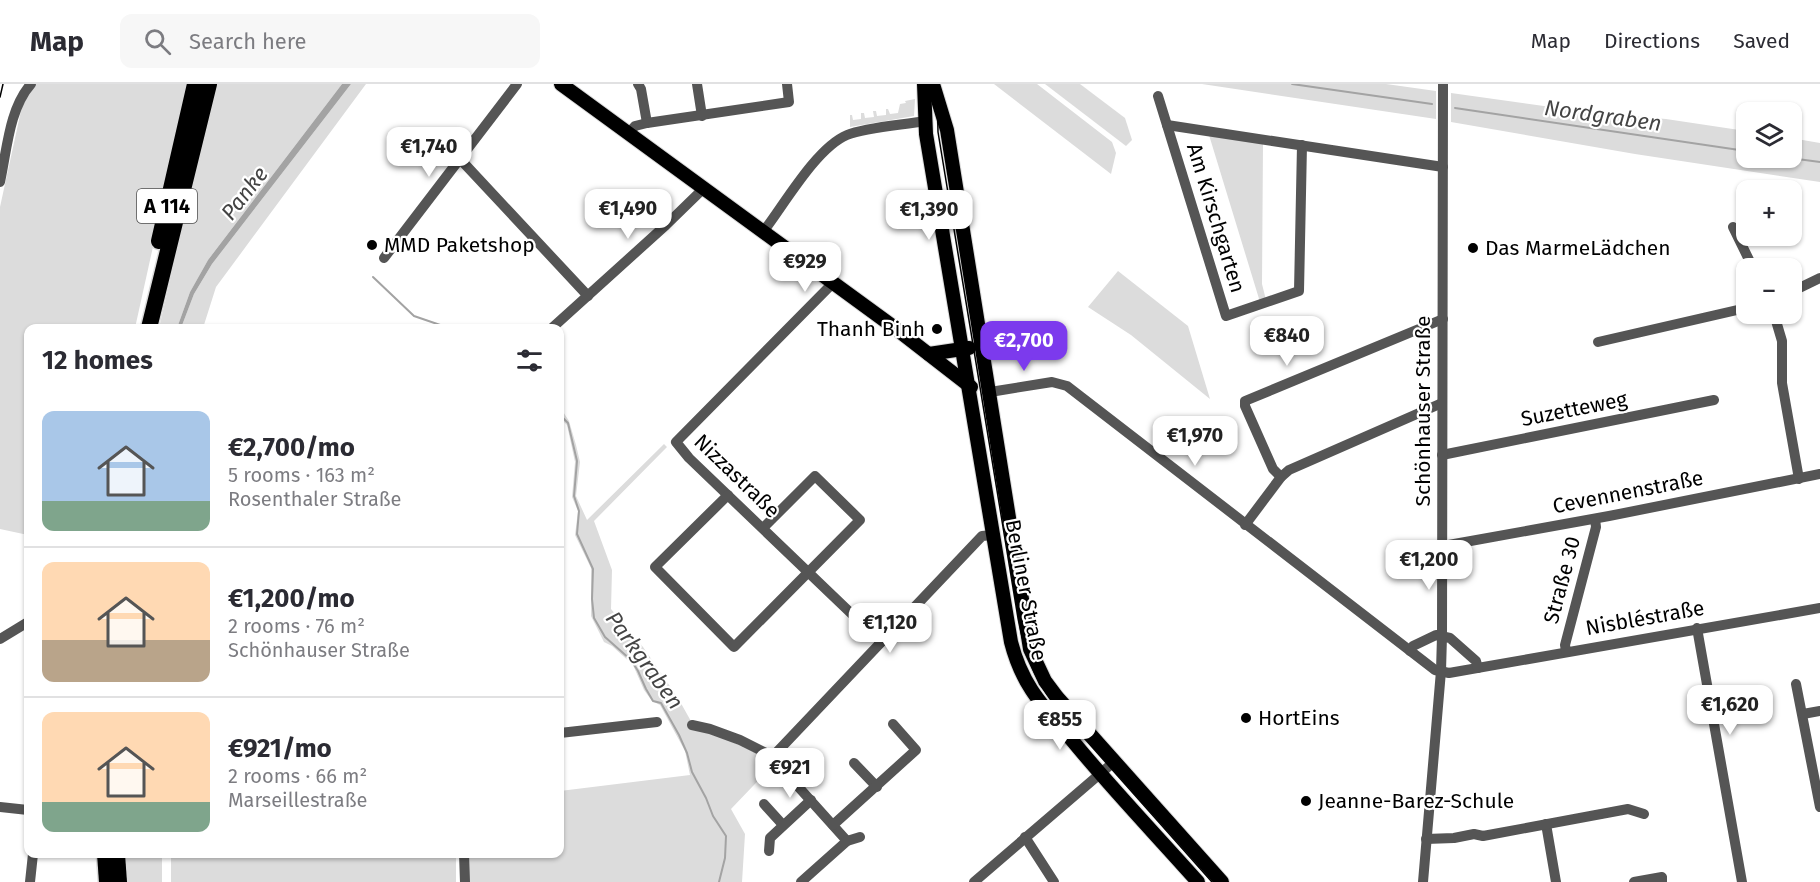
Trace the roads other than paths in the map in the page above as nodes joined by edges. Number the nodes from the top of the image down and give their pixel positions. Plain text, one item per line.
1 (31, 84) edge
2 (195, 84) edge
3 (209, 84) edge
4 (518, 84) edge
5 (561, 84) edge
6 (638, 84) edge
7 (697, 84) edge
8 (787, 84) edge
9 (924, 84) edge
10 (933, 84) edge
11 (1443, 84) edge
12 (1158, 96) dead end
13 (702, 116) junction
14 (944, 116) junction
15 (925, 121) junction
16 (646, 123) junction
17 (1167, 125) junction
18 (629, 133) junction
19 (1302, 145) junction
20 (461, 160) junction
21 (1443, 167) junction
22 (0, 182) edge
23 (704, 188) junction
24 (963, 227) junction
25 (1733, 227) dead end
26 (943, 230) junction
27 (763, 232) junction
28 (384, 258) dead end
29 (1748, 258) edge
30 (1820, 278) edge
31 (833, 284) junction
32 (1802, 287) edge
33 (588, 296) junction
34 (1736, 310) edge
35 (1443, 319) junction
36 (140, 324) edge
37 (150, 324) edge
38 (556, 324) edge
39 (1776, 324) edge
40 (1598, 342) dead end
41 (962, 349) junction
42 (929, 354) junction
43 (984, 362) junction
44 (968, 386) junction
45 (990, 392) junction
46 (1713, 400) dead end
47 (1442, 403) junction
48 (1442, 455) junction
49 (1820, 474) edge
50 (1281, 477) junction
51 (1799, 479) junction
52 (728, 495) junction
53 (1595, 519) junction
54 (1245, 525) junction
55 (764, 528) junction
56 (993, 534) junction
57 (1443, 546) junction
58 (809, 571) junction
59 (1820, 608) edge
60 (24, 624) edge
61 (1697, 628) junction
62 (1442, 636) junction
63 (0, 639) edge
64 (881, 642) junction
65 (1410, 651) junction
66 (1566, 651) junction
67 (1478, 668) junction
68 (1441, 671) junction
69 (1796, 684) dead end
70 (1820, 711) edge
71 (1803, 714) junction
72 (657, 722) dead end
73 (893, 724) dead end
74 (692, 725) dead end
75 (564, 733) edge
76 (774, 757) junction
77 (1115, 761) junction
78 (854, 763) dead end
79 (1100, 774) junction
80 (877, 787) junction
81 (811, 800) junction
82 (764, 804) dead end
83 (0, 807) edge
84 (1820, 807) edge
85 (24, 810) edge
86 (1644, 814) dead end
87 (1546, 824) junction
88 (783, 825) junction
89 (833, 825) junction
90 (860, 837) dead end
91 (1025, 837) junction
92 (1426, 838) junction
93 (847, 841) junction
94 (769, 851) dead end
95 (33, 858) edge
96 (105, 858) edge
97 (117, 858) edge
98 (464, 858) edge
99 (30, 882) edge
100 (107, 882) edge
101 (119, 882) edge
102 (465, 882) edge
103 (801, 882) edge
104 (974, 882) edge
105 (1054, 882) edge
106 (1198, 882) edge
107 (1222, 882) edge
108 (1423, 882) edge
109 (1556, 882) edge
110 (1634, 882) edge
111 (1662, 882) edge
112 (1742, 882) edge

1 - 22 street
2 - 36 highway, A 114
3 - 37 highway, A 114
4 - 20 street
5 - 18 main road
6 - 16 street
7 - 13 street
8 - 13 street
9 - 15 main road, Berliner Straße
10 - 14 main road, Berliner Straße
11 - 21 street, Schönhauser Straße
12 - 17 street, Am Kirschgarten
13 - 16 street
14 - 15 main road
14 - 24 main road, Berliner Straße
15 - 26 main road, Berliner Straße
15 - 27 street
16 - 18 street
17 - 19 street, Am Kirschgarten
17 - 19 street, Am Kirschgarten
18 - 23 main road
19 - 21 street, Am Kirschgarten
20 - 28 street
20 - 33 street
21 - 35 street, Schönhauser Straße
23 - 27 main road
23 - 33 street
24 - 26 main road
24 - 43 main road, Berliner Straße
25 - 29 street
26 - 41 main road, Berliner Straße
27 - 31 main road
30 - 32 street
31 - 42 main road
31 - 52 street, Nizzastraße
33 - 38 street
34 - 40 street
35 - 47 street, Schönhauser Straße
35 - 50 street
39 - 51 street
41 - 42 main road
41 - 43 main road
41 - 44 main road, Berliner Straße
42 - 44 main road
43 - 45 main road, Berliner Straße
44 - 45 main road
44 - 56 main road, Berliner Straße
45 - 54 street
45 - 77 main road, Berliner Straße
46 - 48 street, Suzetteweg
47 - 48 street, Schönhauser Straße
47 - 50 street
48 - 57 street, Schönhauser Straße
49 - 51 street, Cevennenstraße
50 - 54 street
51 - 53 street, Cevennenstraße
52 - 55 street, Nizzastraße
52 - 58 street
53 - 57 street, Cevennenstraße
53 - 66 street, Straße 30
54 - 65 street
55 - 58 street, Nizzastraße
55 - 58 street
56 - 64 street
56 - 79 main road, Berliner Straße
57 - 62 street, Schönhauser Straße
58 - 64 street, Nizzastraße
59 - 61 street, Nisbléstraße
60 - 63 street
61 - 66 street, Nisbléstraße
61 - 112 street
62 - 65 street
62 - 67 street
62 - 68 street, Schönhauser Straße
64 - 76 street
65 - 68 street
66 - 67 street, Nisbléstraße
67 - 68 street, Nisbléstraße
68 - 92 street, Schönhauser Straße
69 - 71 street
70 - 71 street
71 - 84 street
72 - 75 street
73 - 80 street
74 - 76 street
76 - 81 street
77 - 79 street
77 - 107 main road, Berliner Straße
78 - 80 street
79 - 91 street
79 - 106 main road, Berliner Straße
80 - 89 street
81 - 88 street
81 - 89 street
82 - 88 street
83 - 85 street
86 - 87 street
87 - 92 street
87 - 109 street
88 - 94 street
89 - 93 street
90 - 93 street
91 - 104 street
91 - 105 street
92 - 108 street, Schönhauser Straße
93 - 103 street
95 - 99 street
96 - 100 highway
97 - 101 highway
98 - 102 street
110 - 111 street

